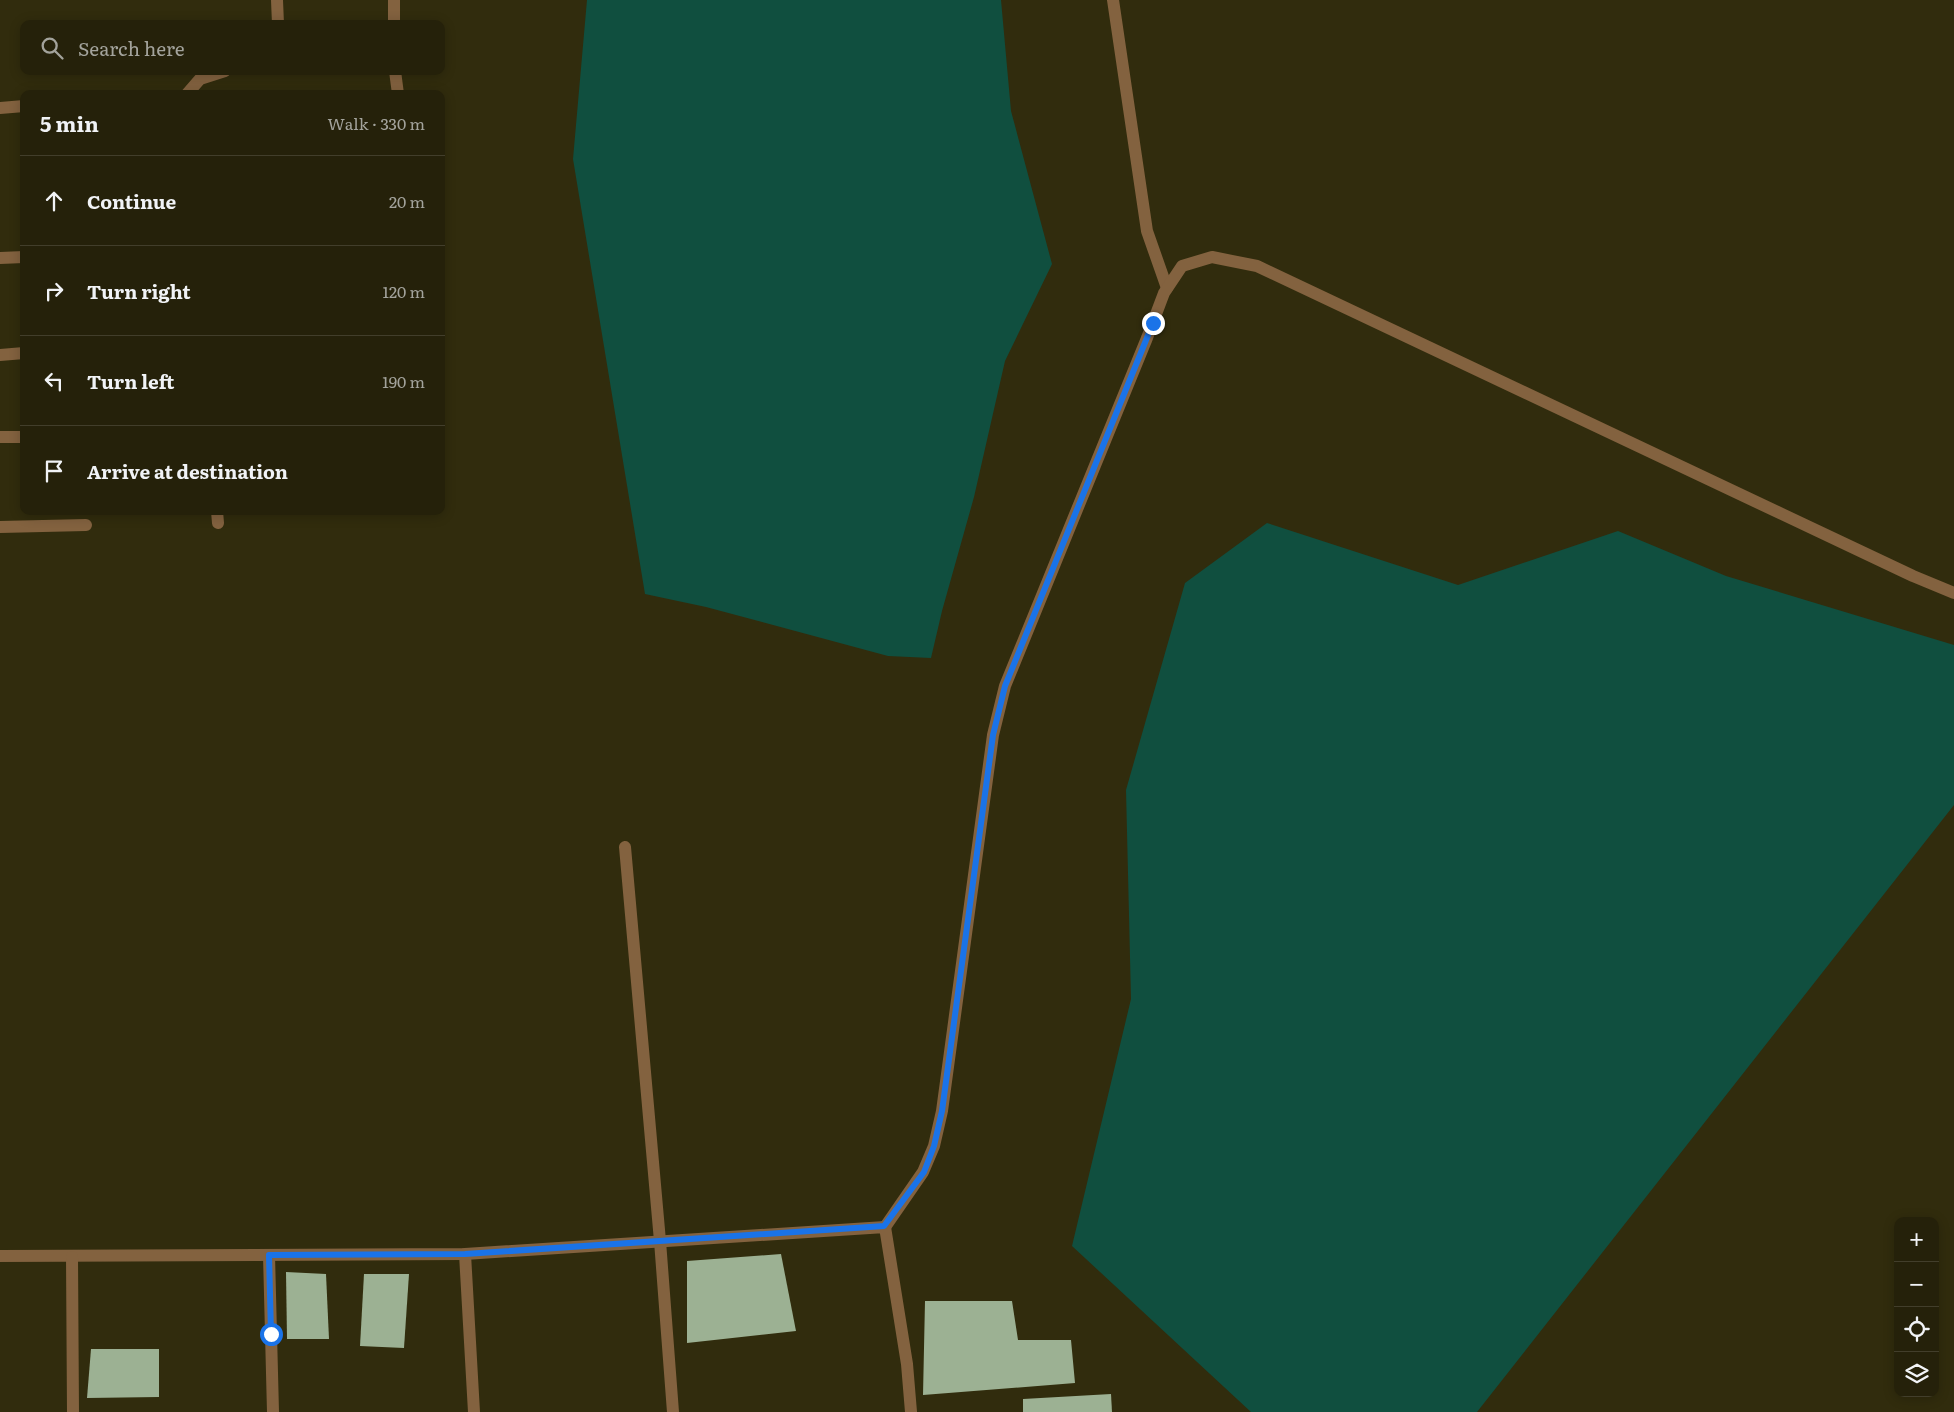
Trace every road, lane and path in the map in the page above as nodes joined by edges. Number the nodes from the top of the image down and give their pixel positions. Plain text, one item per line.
1 (277, 0) edge
2 (394, 0) edge
3 (1113, 0) edge
4 (278, 20) edge
5 (394, 20) edge
6 (214, 75) edge
7 (396, 75) edge
8 (191, 90) edge
9 (397, 90) edge
10 (20, 106) edge
11 (0, 108) edge
12 (20, 257) edge
13 (0, 258) edge
14 (1167, 288) junction
15 (0, 354) edge
16 (20, 354) edge
17 (0, 437) edge
18 (20, 437) edge
19 (86, 525) dead end
20 (0, 527) edge
21 (1954, 593) edge
22 (624, 847) dead end
23 (884, 1226) junction
24 (660, 1242) junction
25 (465, 1254) junction
26 (269, 1255) junction
27 (0, 1256) edge
28 (72, 1257) junction
29 (73, 1412) edge
30 (273, 1412) edge
31 (474, 1412) edge
32 (673, 1412) edge
33 (911, 1412) edge

1 - 4 street
2 - 5 street
3 - 14 street
6 - 8 street
7 - 9 street
10 - 11 street
12 - 13 street
14 - 21 street
14 - 23 street
15 - 16 street
17 - 18 street
19 - 20 street
22 - 24 street
23 - 24 street
23 - 33 street
24 - 25 street
24 - 32 street
25 - 26 street
25 - 31 street
26 - 28 street
26 - 30 street
27 - 28 street
28 - 29 street

